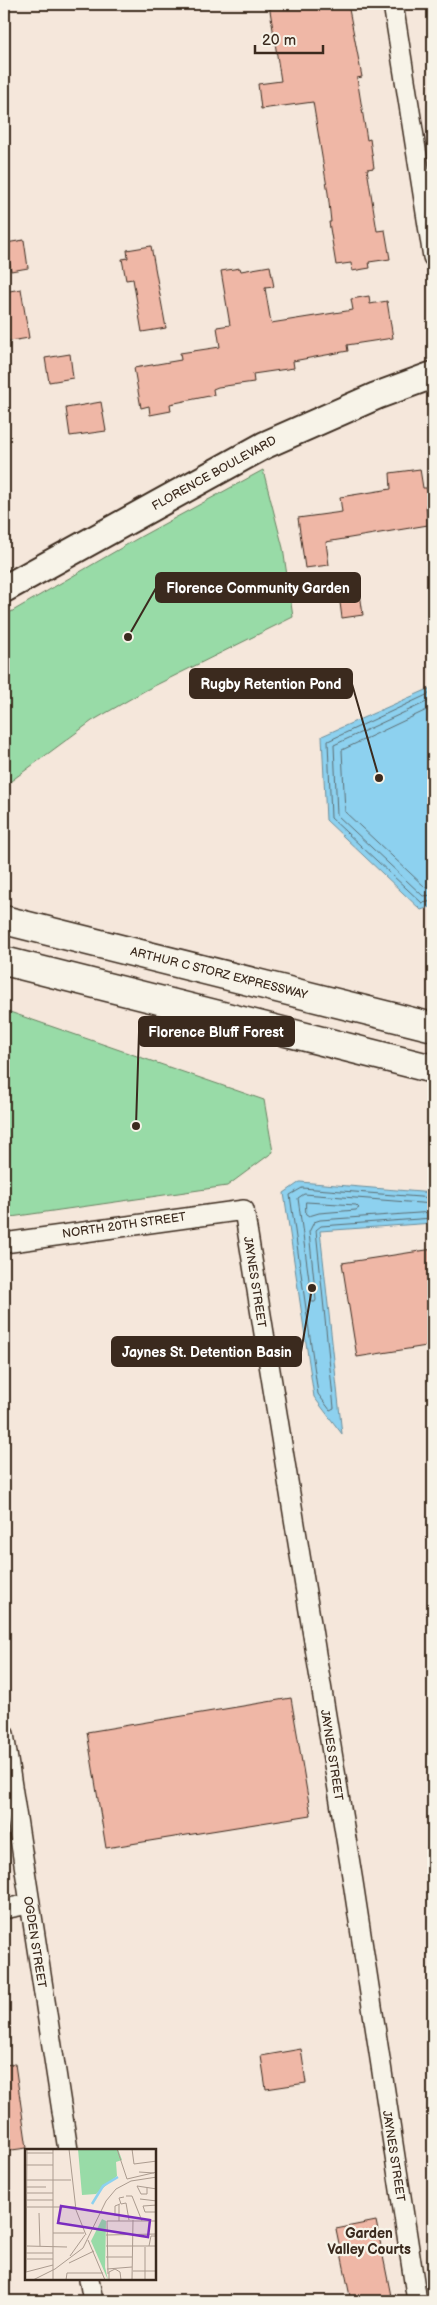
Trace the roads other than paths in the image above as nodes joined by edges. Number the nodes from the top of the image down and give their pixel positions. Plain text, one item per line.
1 (393, 4) edge
2 (433, 257) edge
3 (433, 375) edge
4 (4, 589) edge
5 (4, 920) edge
6 (4, 961) edge
7 (433, 1027) edge
8 (433, 1069) edge
9 (244, 1210) joint
10 (4, 1242) edge
11 (4, 1734) edge
12 (29, 1904) junction
13 (4, 1909) edge
14 (68, 2149) edge
15 (89, 2280) edge
16 (93, 2301) edge
17 (417, 2301) edge

1 - 2 street
3 - 4 street, FLORENCE BOULEVARD
5 - 7 highway, ARTHUR C STORZ EXPRESSWAY
6 - 8 highway
9 - 10 street, NORTH 20TH STREET
9 - 17 street, JAYNES STREET
11 - 12 street, OGDEN STREET
12 - 13 street
12 - 14 street, OGDEN STREET
15 - 16 street

